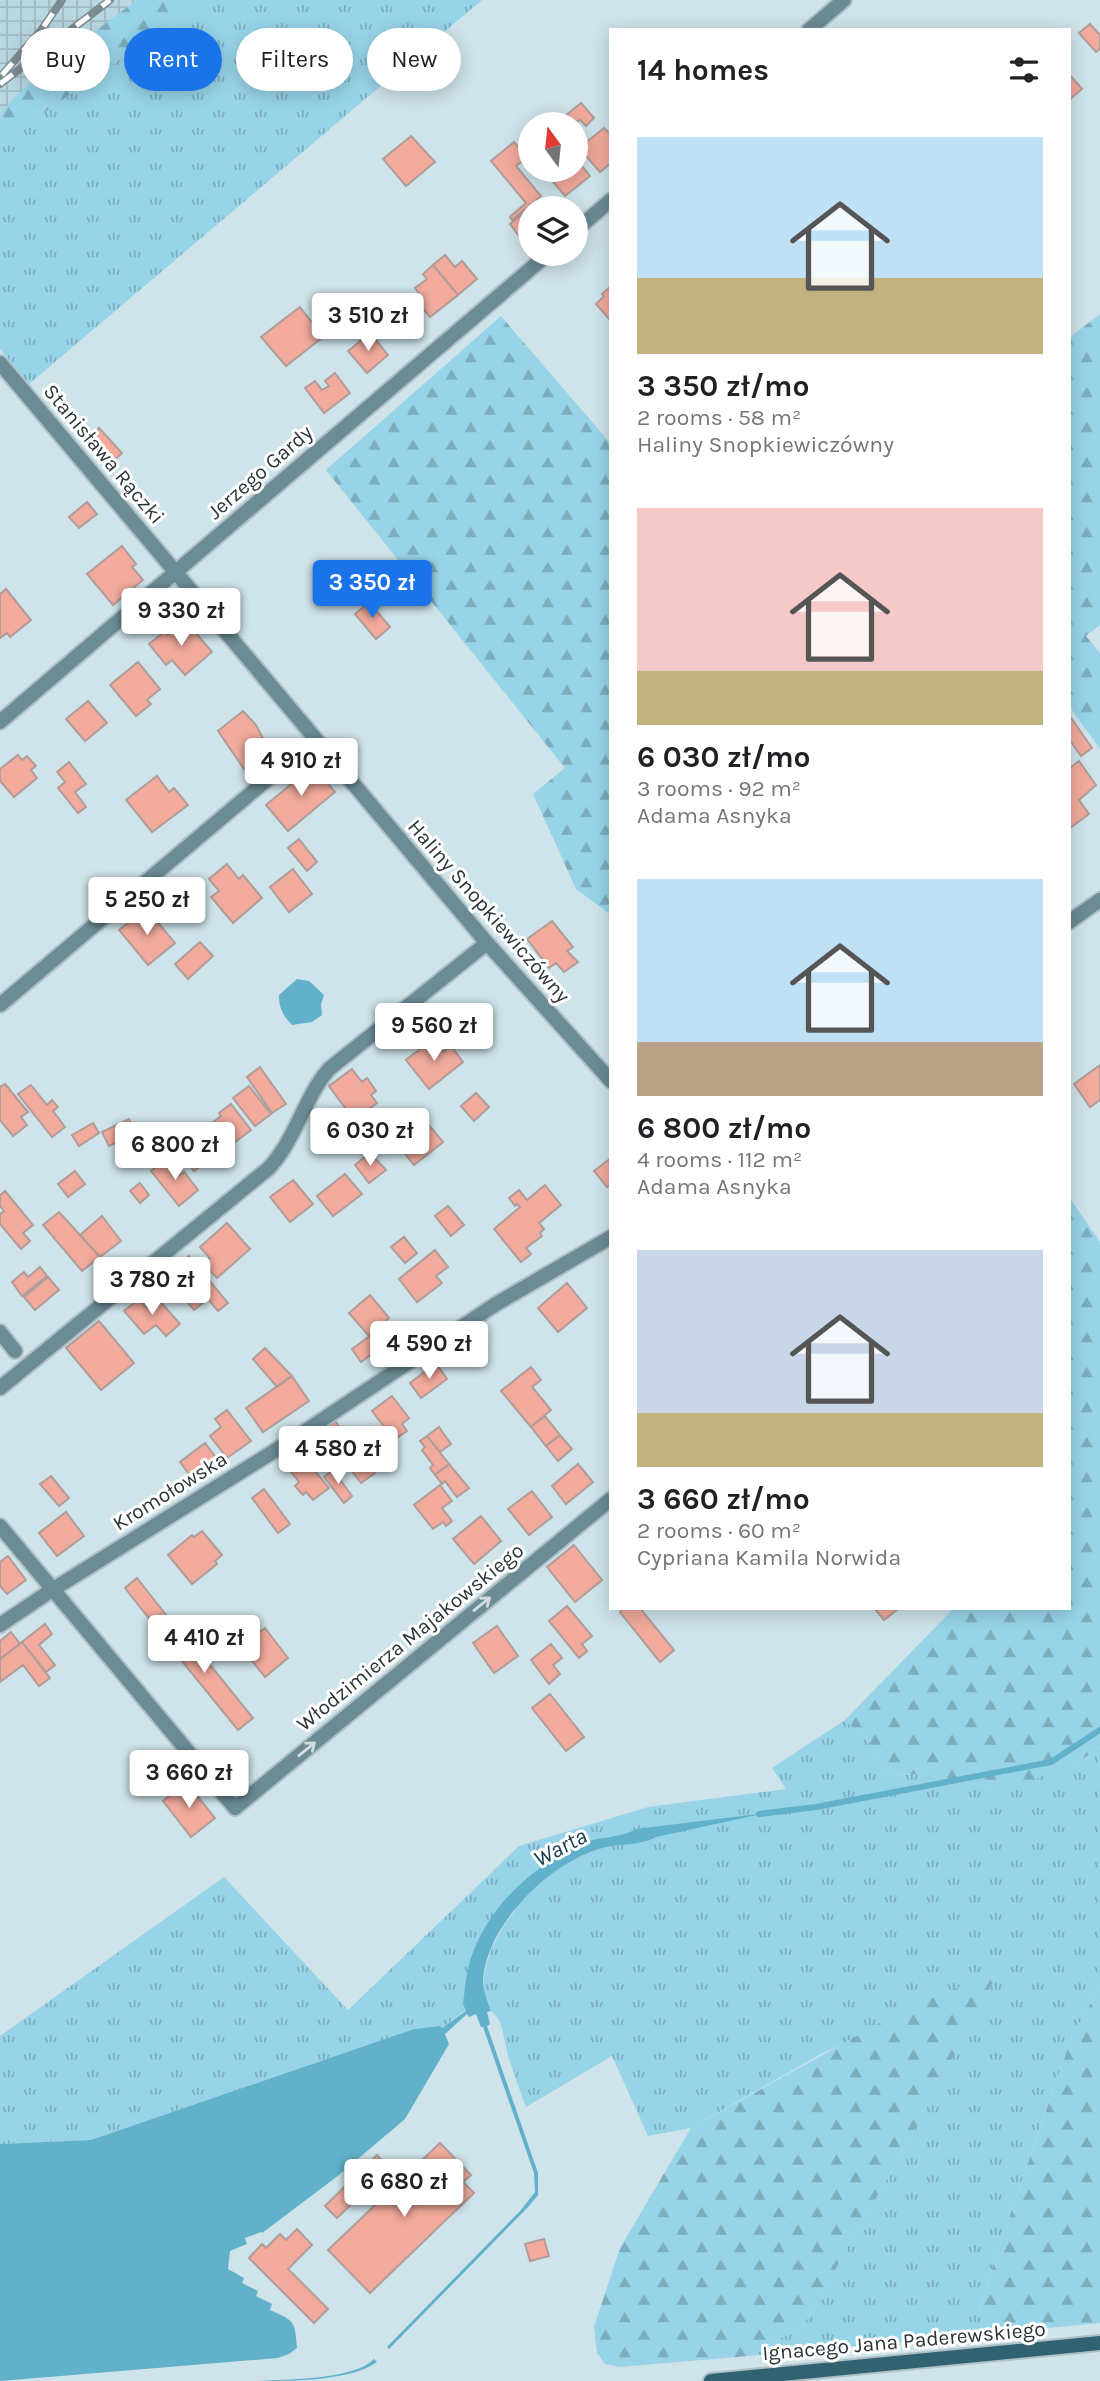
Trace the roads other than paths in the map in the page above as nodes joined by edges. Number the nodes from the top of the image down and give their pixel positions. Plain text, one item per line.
1 (844, 0) edge
2 (812, 28) edge
3 (609, 202) edge
4 (588, 220) edge
5 (534, 266) edge
6 (0, 363) edge
7 (176, 572) junction
8 (0, 722) edge
9 (315, 739) junction
10 (1100, 900) edge
11 (1071, 921) edge
12 (487, 943) junction
13 (0, 1005) edge
14 (609, 1079) edge
15 (609, 1238) edge
16 (0, 1332) edge
17 (15, 1351) dead end
18 (0, 1388) edge
19 (609, 1501) edge
20 (0, 1527) edge
21 (52, 1590) junction
22 (0, 1625) edge
23 (1100, 2343) edge
24 (711, 2381) edge

1 - 2 street
3 - 4 street
5 - 7 street, Jerzego Gardy
6 - 7 street, Stanisława Rączki
7 - 8 street, Jerzego Gardy
7 - 9 street, Haliny Snopkiewiczówny
9 - 12 street, Haliny Snopkiewiczówny
9 - 13 street
10 - 11 street
12 - 14 street, Haliny Snopkiewiczówny
12 - 18 street
15 - 21 street, Kromołowska
16 - 17 street
21 -> 19 street, Włodzimierza Majakowskiego
20 - 21 street
21 - 22 street, Kromołowska
23 - 24 main road, Ignacego Jana Paderewskiego

